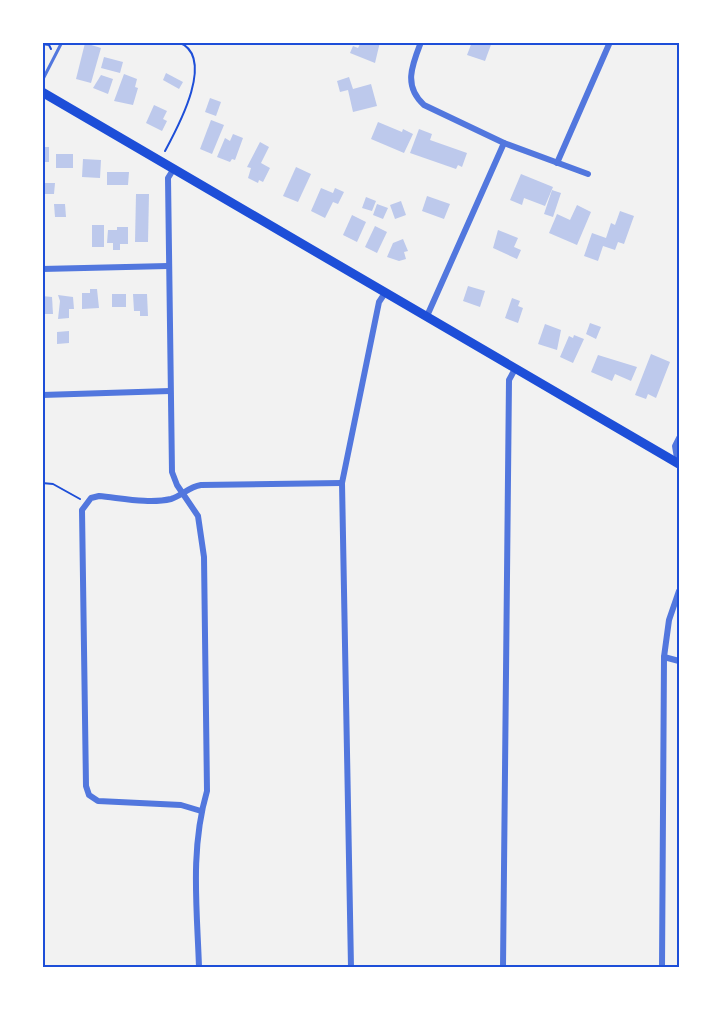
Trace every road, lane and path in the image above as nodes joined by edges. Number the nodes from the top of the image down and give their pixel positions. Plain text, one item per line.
1 (62, 42) edge
2 (178, 42) edge
3 (422, 42) edge
4 (609, 42) edge
5 (42, 81) edge
6 (42, 93) edge
7 (504, 143) junction
8 (165, 151) dead end
9 (557, 163) junction
10 (173, 170) junction
11 (588, 174) dead end
12 (168, 266) junction
13 (42, 269) edge
14 (385, 293) junction
15 (427, 316) junction
16 (515, 369) junction
17 (170, 391) junction
18 (42, 394) edge
19 (679, 438) edge
20 (679, 465) edge
21 (42, 483) edge
22 (342, 483) junction
23 (183, 491) junction
24 (86, 503) junction
25 (679, 591) edge
26 (664, 657) junction
27 (679, 661) edge
28 (201, 811) junction
29 (199, 967) edge
30 (351, 967) edge
31 (503, 967) edge
32 (662, 967) edge

1 - 5 lane
2 - 8 path
3 - 7 street
4 - 9 street
6 - 10 main road
7 - 9 street
7 - 15 street
9 - 11 street
10 - 12 street
10 - 14 main road
12 - 13 street
12 - 17 street
14 - 15 main road
14 - 22 street
15 - 16 main road
16 - 20 main road
16 - 31 street
17 - 18 street
17 - 23 street
19 - 20 street
21 - 24 path
22 - 23 street
22 - 30 street
23 - 24 street
23 - 28 street
24 - 28 street
25 - 26 street
26 - 27 street
26 - 32 street
28 - 29 street

